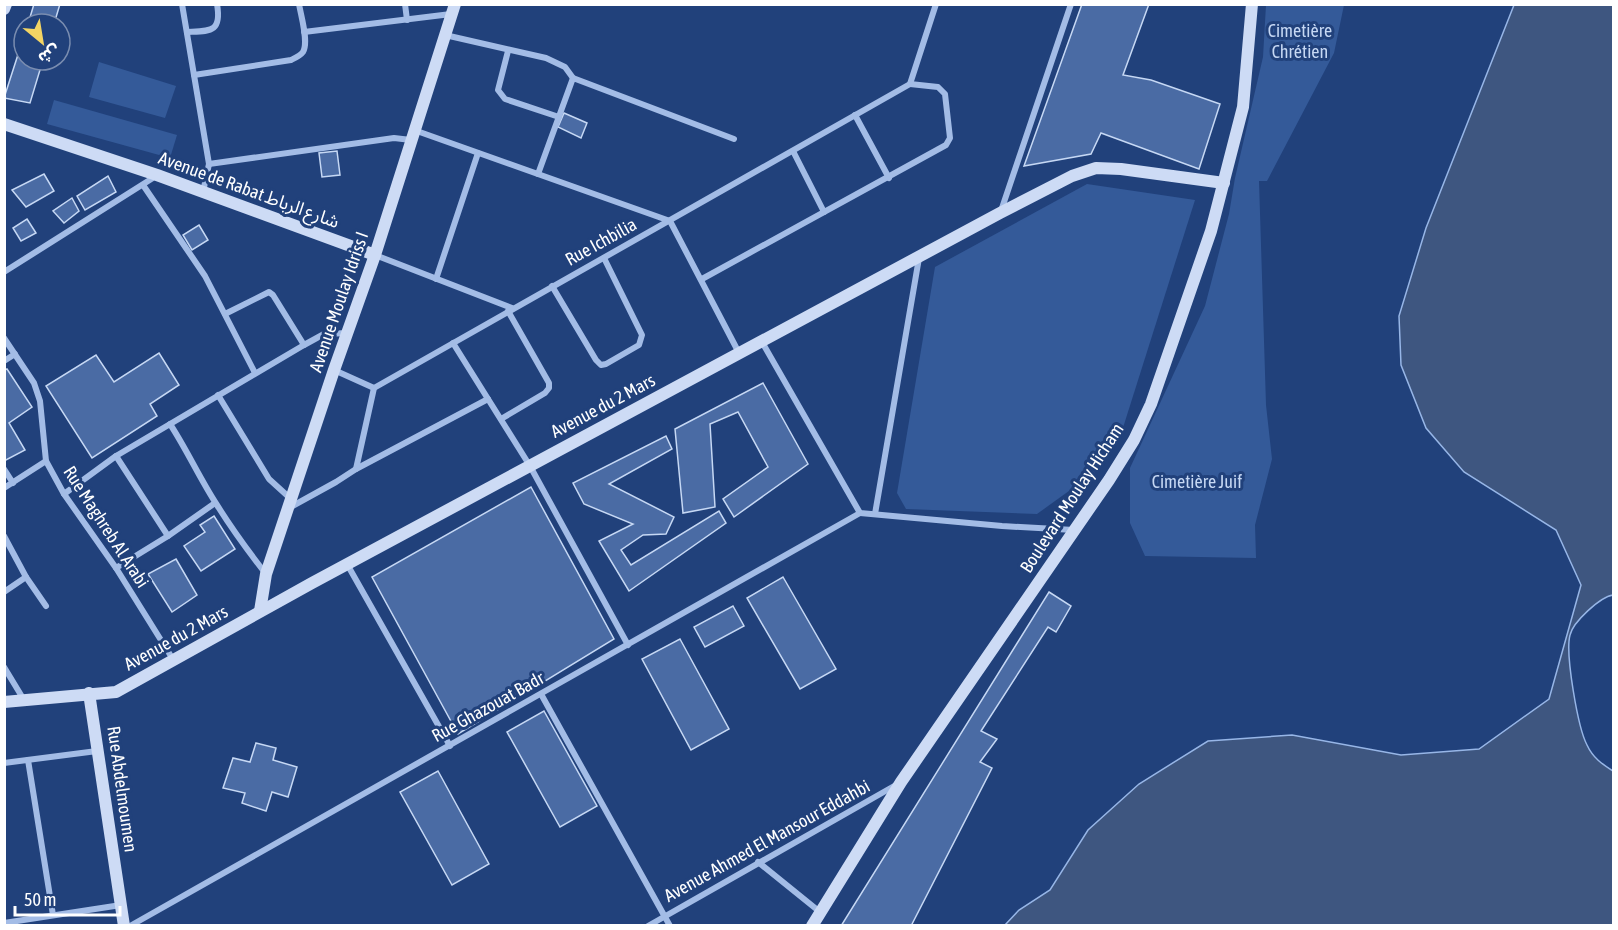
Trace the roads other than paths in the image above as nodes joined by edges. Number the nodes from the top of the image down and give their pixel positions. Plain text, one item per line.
1 (6, 4) edge
2 (182, 4) edge
3 (217, 4) edge
4 (299, 4) edge
5 (405, 4) edge
6 (936, 4) edge
7 (1071, 4) edge
8 (1252, 4) edge
9 (4, 9) edge
10 (453, 9) edge
11 (407, 20) junction
12 (187, 32) junction
13 (304, 32) junction
14 (445, 35) junction
15 (508, 51) junction
16 (194, 75) junction
17 (573, 78) junction
18 (910, 84) junction
19 (855, 115) junction
20 (559, 117) junction
21 (4, 124) edge
22 (412, 135) junction
23 (734, 139) dead end
24 (793, 151) junction
25 (478, 153) junction
26 (209, 164) junction
27 (538, 174) junction
28 (157, 176) junction
29 (889, 177) junction
30 (1224, 183) junction
31 (142, 185) junction
32 (202, 192) junction
33 (825, 212) junction
34 (1000, 213) junction
35 (670, 221) junction
36 (375, 255) junction
37 (919, 256) junction
38 (604, 258) junction
39 (4, 272) edge
40 (436, 279) junction
41 (702, 279) junction
42 (552, 286) junction
43 (510, 310) junction
44 (225, 314) junction
45 (348, 333) junction
46 (4, 338) edge
47 (761, 341) junction
48 (453, 343) junction
49 (304, 345) junction
50 (739, 353) junction
51 (15, 354) junction
52 (4, 361) edge
53 (334, 370) junction
54 (255, 373) junction
55 (374, 388) junction
56 (218, 395) junction
57 (488, 399) junction
58 (501, 419) junction
59 (170, 424) junction
60 (116, 456) junction
61 (46, 462) junction
62 (530, 466) junction
63 (4, 469) edge
64 (356, 469) junction
65 (13, 483) junction
66 (4, 488) edge
67 (64, 494) junction
68 (215, 502) junction
69 (290, 503) junction
70 (860, 513) junction
71 (875, 514) junction
72 (1075, 530) junction
73 (4, 536) edge
74 (168, 536) junction
75 (347, 564) junction
76 (116, 568) junction
77 (266, 574) junction
78 (26, 578) junction
79 (4, 592) edge
80 (46, 606) dead end
81 (260, 611) junction
82 (628, 645) junction
83 (174, 660) junction
84 (4, 667) edge
85 (89, 693) junction
86 (541, 694) junction
87 (24, 700) junction
88 (4, 702) edge
89 (450, 746) junction
90 (98, 751) junction
91 (28, 760) junction
92 (4, 763) edge
93 (902, 782) junction
94 (758, 862) junction
95 (121, 905) junction
96 (820, 912) junction
97 (53, 915) junction
98 (665, 916) junction
99 (4, 923) edge
100 (124, 926) edge
101 (130, 926) edge
102 (648, 926) edge
103 (670, 926) edge
104 (812, 926) edge

1 - 9 street
2 - 12 street
3 - 12 street
4 - 13 street
5 - 11 street
6 - 18 street
7 - 34 street
8 - 30 street, Boulevard Moulay Hicham
10 - 11 street
10 - 14 street, Avenue Moulay Idriss I
11 - 13 street
12 - 16 street
13 - 16 street
14 - 15 street
14 - 22 street, Avenue Moulay Idriss I
15 - 17 street
15 - 20 street
16 - 26 street
17 - 20 street
17 - 23 street
18 - 19 street, Rue Ichbilia
18 - 29 street
19 - 24 street, Rue Ichbilia
19 - 29 street
20 - 27 street
21 - 28 street, Avenue de Rabat شارع الرباط
22 - 25 street
22 - 26 street
22 - 36 street, Avenue Moulay Idriss I
24 - 33 street
24 - 35 street, Rue Ichbilia
25 - 27 street
25 - 40 street
26 - 32 street
27 - 35 street
28 - 31 street
28 - 32 street, Avenue de Rabat شارع الرباط
29 - 33 street
30 - 34 street, Avenue du 2 Mars
30 - 72 street, Boulevard Moulay Hicham
31 - 39 street
31 - 44 street
32 - 36 street, Avenue de Rabat شارع الرباط
33 - 41 street
34 - 37 street, Avenue du 2 Mars
35 - 38 street, Rue Ichbilia
35 - 41 street
36 - 40 street, Avenue de Rabat شارع الرباط
36 - 45 street, Avenue Moulay Idriss I
37 - 47 street, Avenue du 2 Mars
37 - 71 street
38 - 42 street, Rue Ichbilia
38 - 42 street
40 - 43 street, Avenue de Rabat شارع الرباط
41 - 50 street
42 - 43 street, Rue Ichbilia
43 - 48 street, Rue Ichbilia
43 - 58 street
44 - 49 street
44 - 54 street
45 - 49 street
45 - 53 street, Avenue Moulay Idriss I
46 - 51 street, Rue Maghreb Al Arabi
47 - 50 street, Avenue du 2 Mars
47 - 70 street
48 - 55 street, Rue Ichbilia
48 - 57 street
49 - 54 street
50 - 62 street, Avenue du 2 Mars
51 - 52 street
51 - 61 street, Rue Maghreb Al Arabi
53 - 55 street
53 - 69 street, Avenue Moulay Idriss I
54 - 56 street
55 - 64 street
56 - 59 street
56 - 69 street
57 - 58 street
57 - 64 street
58 - 62 street
59 - 60 street
59 - 68 street
60 - 67 street
60 - 74 street
61 - 65 street
61 - 67 street, Rue Maghreb Al Arabi
62 - 75 street, Avenue du 2 Mars
62 - 82 street
63 - 65 street
64 - 69 street
65 - 66 street
67 - 76 street, Rue Maghreb Al Arabi
68 - 74 street
68 - 77 street
69 - 77 street, Avenue Moulay Idriss I
70 - 71 street
70 - 82 street, Rue Ghazouat Badr
71 - 72 street
72 - 93 street, Boulevard Moulay Hicham
73 - 78 street
74 - 76 street
75 - 81 street, Avenue du 2 Mars
75 - 89 street
76 - 83 street, Rue Maghreb Al Arabi
77 - 81 street, Avenue Moulay Idriss I
78 - 79 street
78 - 80 street
81 - 83 street, Avenue du 2 Mars
82 - 86 street, Rue Ghazouat Badr
83 - 85 street, Avenue du 2 Mars
84 - 87 street
85 - 87 street, Avenue du 2 Mars
85 - 90 street, Rue Abdelmoumen
86 - 89 street, Rue Ghazouat Badr
86 - 98 street
87 - 88 street, Avenue du 2 Mars
89 - 101 street, Rue Ghazouat Badr
90 - 91 street
90 - 95 street, Rue Abdelmoumen
91 - 92 street
91 - 97 street
93 - 94 street, Avenue Ahmed El Mansour Eddahbi
93 - 96 street, Boulevard Moulay Hicham
94 - 96 street
94 - 98 street, Avenue Ahmed El Mansour Eddahbi
95 - 97 street
95 - 100 street, Rue Abdelmoumen
96 - 104 street, Boulevard Moulay Hicham
97 - 99 street
98 - 102 street, Avenue Ahmed El Mansour Eddahbi
98 - 103 street

